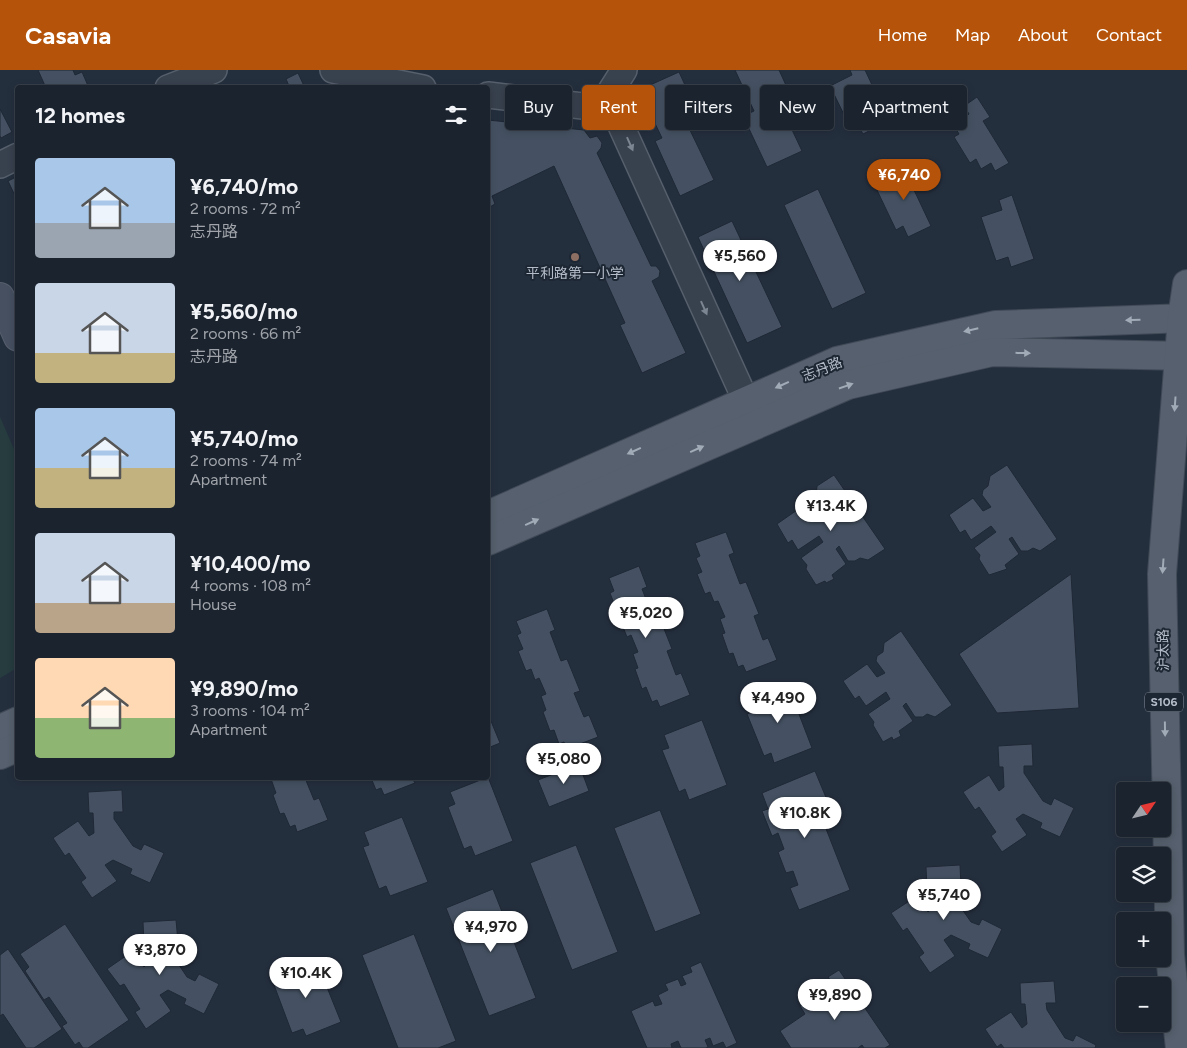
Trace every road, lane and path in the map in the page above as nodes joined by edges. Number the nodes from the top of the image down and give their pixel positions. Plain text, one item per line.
1 (214, 70) edge
2 (333, 70) edge
3 (624, 70) edge
4 (176, 85) edge
5 (408, 85) edge
6 (615, 85) edge
7 (490, 95) edge
8 (582, 106) edge
9 (623, 130) edge
10 (15, 158) edge
11 (0, 165) edge
12 (1187, 284) edge
13 (0, 297) edge
14 (1184, 318) edge
15 (15, 330) edge
16 (1183, 356) edge
17 (746, 401) junction
18 (490, 514) edge
19 (490, 541) edge
20 (15, 723) edge
21 (0, 729) edge
22 (15, 748) edge
23 (0, 755) edge
24 (1180, 1048) edge

1 - 4 street
2 - 5 street
3 - 6 street
7 - 8 street
9 -> 17 street
10 - 11 street
12 - 14 main road, 沪太路 / S106
13 - 15 street
14 - 16 main road, 沪太路 / S106
14 -> 17 main road, 志丹路
19 -> 16 main road, 志丹路
16 -> 24 main road, 沪太路 / S106
17 -> 18 main road, 志丹路
20 - 21 main road
22 - 23 main road

